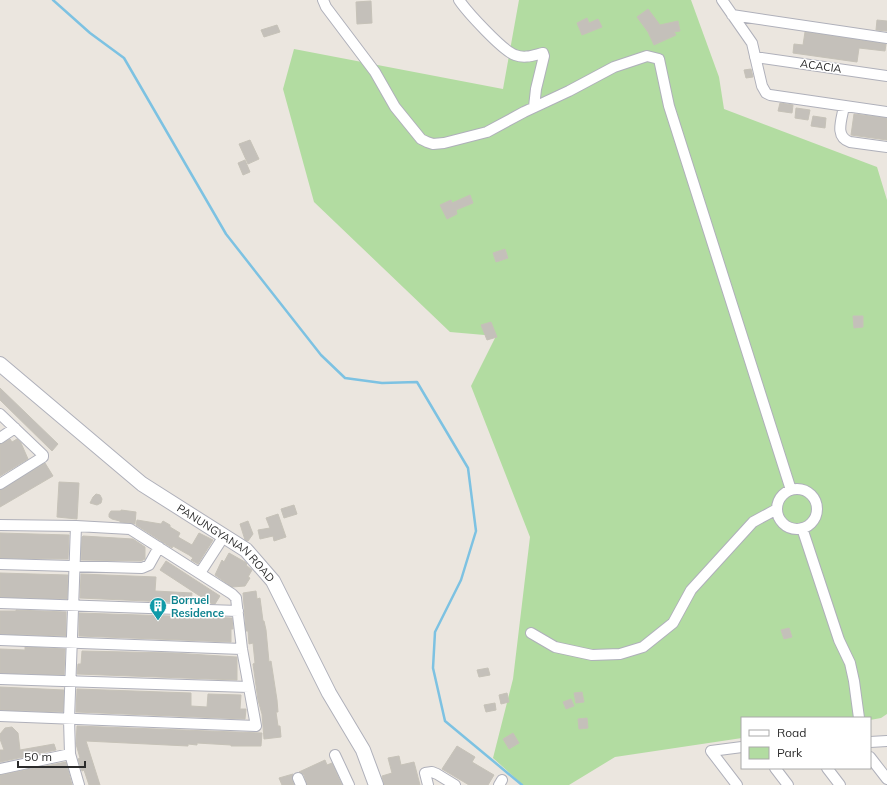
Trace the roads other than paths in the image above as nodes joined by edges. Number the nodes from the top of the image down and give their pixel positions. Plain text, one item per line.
1 (323, 0) edge
2 (459, 0) edge
3 (722, 0) edge
4 (732, 15) junction
5 (887, 38) edge
6 (755, 56) junction
7 (887, 76) edge
8 (844, 106) junction
9 (534, 107) junction
10 (887, 112) edge
11 (887, 147) edge
12 (0, 364) edge
13 (0, 414) edge
14 (15, 428) junction
15 (0, 438) edge
16 (0, 484) edge
17 (791, 490) junction
18 (777, 509) junction
19 (0, 525) edge
20 (76, 526) junction
21 (802, 528) junction
22 (224, 536) junction
23 (159, 547) junction
24 (0, 564) edge
25 (74, 567) junction
26 (200, 573) junction
27 (0, 603) edge
28 (73, 605) junction
29 (238, 611) junction
30 (531, 633) dead end
31 (0, 640) edge
32 (71, 644) junction
33 (242, 649) junction
34 (0, 679) edge
35 (70, 680) junction
36 (249, 687) junction
37 (0, 716) edge
38 (859, 717) edge
39 (69, 719) junction
40 (887, 741) edge
41 (871, 742) edge
42 (741, 747) edge
43 (70, 754) junction
44 (335, 755) dead end
45 (871, 758) edge
46 (0, 769) edge
47 (776, 769) edge
48 (828, 769) edge
49 (887, 779) edge
50 (80, 785) edge
51 (349, 785) edge
52 (376, 785) edge
53 (428, 785) edge
54 (455, 785) edge
55 (737, 785) edge
56 (788, 785) edge
57 (840, 785) edge

1 - 9 street
2 - 9 street
3 - 4 street
4 - 5 street
4 - 6 street
6 - 7 street, ACACIA
6 - 8 street
8 - 10 street
8 - 11 street
9 - 17 street
12 - 22 street, PANUNGYANAN ROAD
13 - 14 street
14 - 15 street
14 - 16 street
17 - 18 street
17 - 21 street
18 - 21 street
18 - 30 street
19 - 20 street
20 - 23 street
20 - 25 street
21 - 38 street
22 - 26 street
22 - 52 street, PANUNGYANAN ROAD
23 - 25 street
23 - 26 street
24 - 25 street
25 - 28 street
26 - 29 street
27 - 28 street
28 - 29 street
28 - 32 street
29 - 33 street
31 - 32 street
32 - 33 street
32 - 35 street
33 - 36 street
34 - 35 street
35 - 36 street
35 - 39 street
36 - 39 street
37 - 39 street
39 - 43 street
40 - 41 street
42 - 55 street
43 - 46 street
43 - 50 street
44 - 51 street
45 - 49 street
47 - 56 street
48 - 57 street
53 - 54 street

